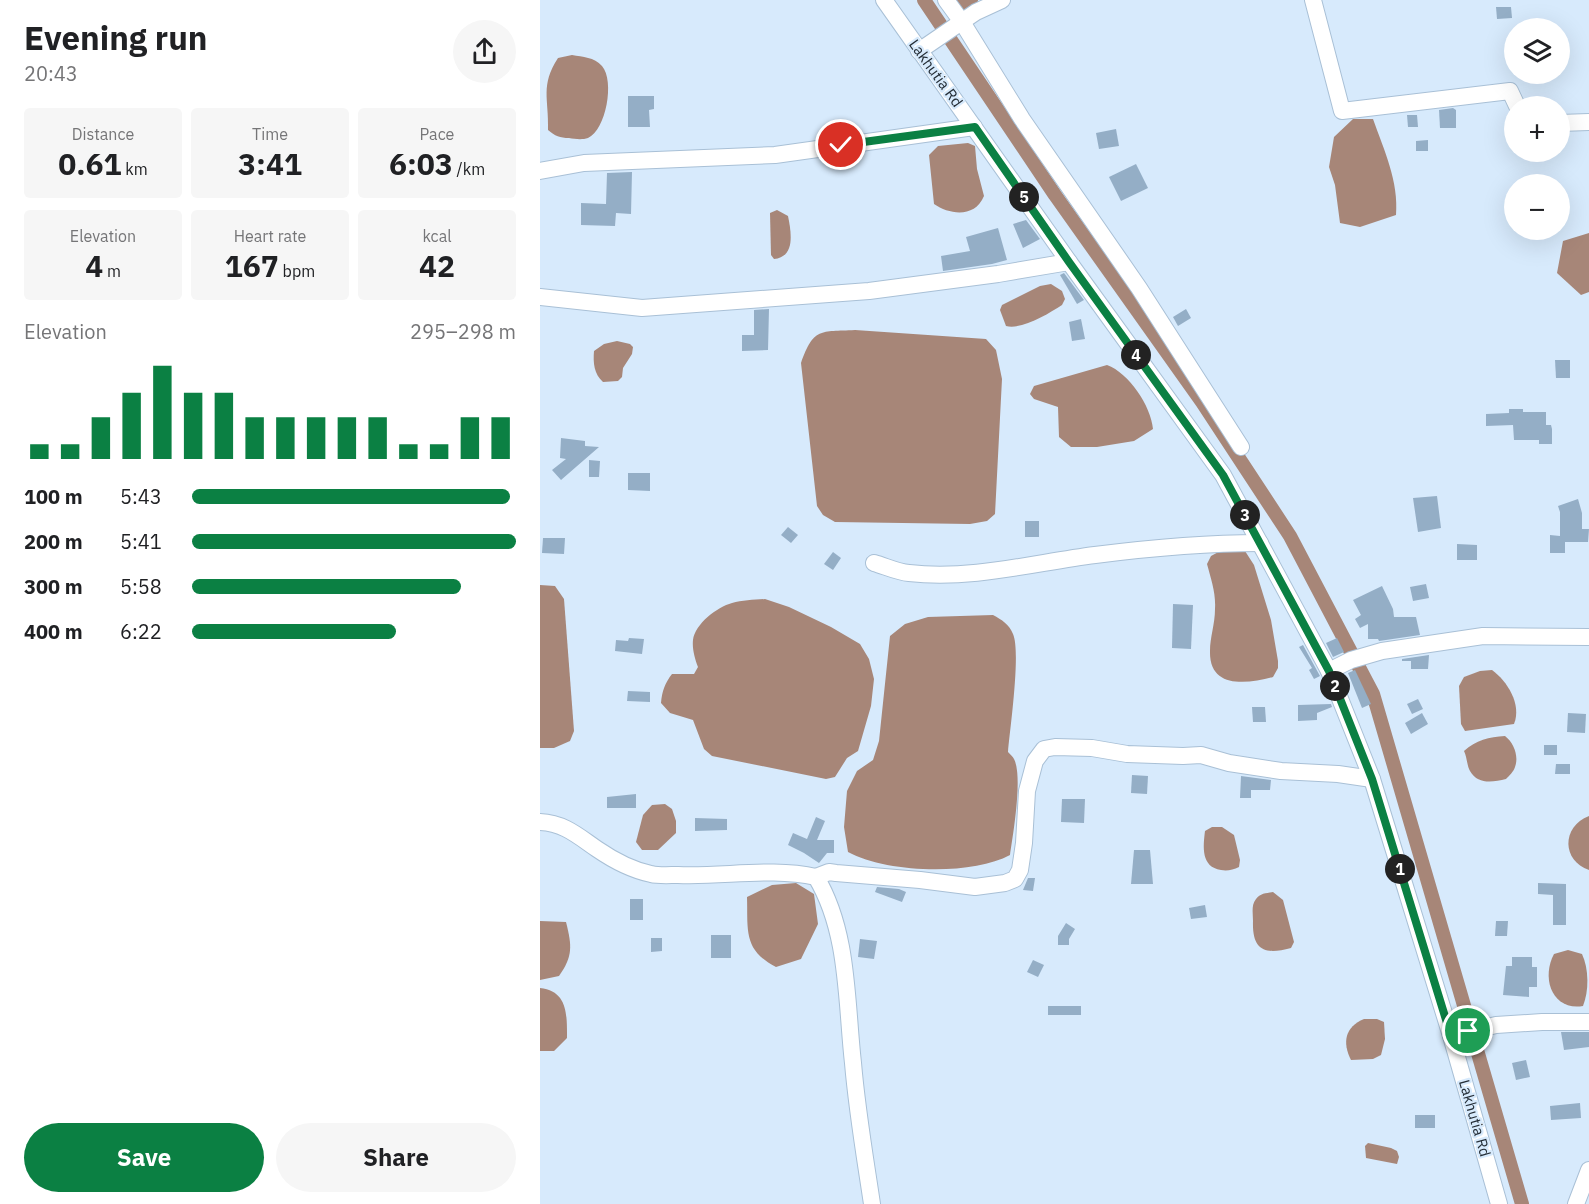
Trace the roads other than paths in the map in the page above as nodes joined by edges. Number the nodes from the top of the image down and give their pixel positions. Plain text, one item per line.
1 (884, 0) edge
2 (946, 0) edge
3 (1002, 0) edge
4 (1313, 0) edge
5 (962, 22) junction
6 (919, 51) junction
7 (1512, 96) edge
8 (1589, 122) edge
9 (1570, 123) edge
10 (975, 127) junction
11 (540, 171) edge
12 (1069, 262) junction
13 (540, 297) edge
14 (1241, 447) dead end
15 (1260, 543) junction
16 (874, 563) dead end
17 (1589, 637) edge
18 (1329, 671) junction
19 (1372, 779) junction
20 (540, 822) edge
21 (816, 877) junction
22 (1589, 1022) edge
23 (1451, 1036) junction
24 (1589, 1170) edge
25 (872, 1204) edge
26 (1499, 1204) edge
27 (1576, 1204) edge

1 - 6 street, Lakhutia Rd
2 - 5 street
3 - 5 street
4 - 7 street
5 - 6 street
5 - 14 street
6 - 10 street, Lakhutia Rd
8 - 9 street
10 - 11 street
10 - 12 street, Lakhutia Rd
12 - 13 street
12 - 15 street, Lakhutia Rd
15 - 16 street
15 - 18 street, Lakhutia Rd
17 - 18 street
18 - 19 street, Lakhutia Rd
19 - 21 street
19 - 23 street, Lakhutia Rd
20 - 21 street
21 - 25 street
22 - 23 street
23 - 26 street, Lakhutia Rd
24 - 27 street

